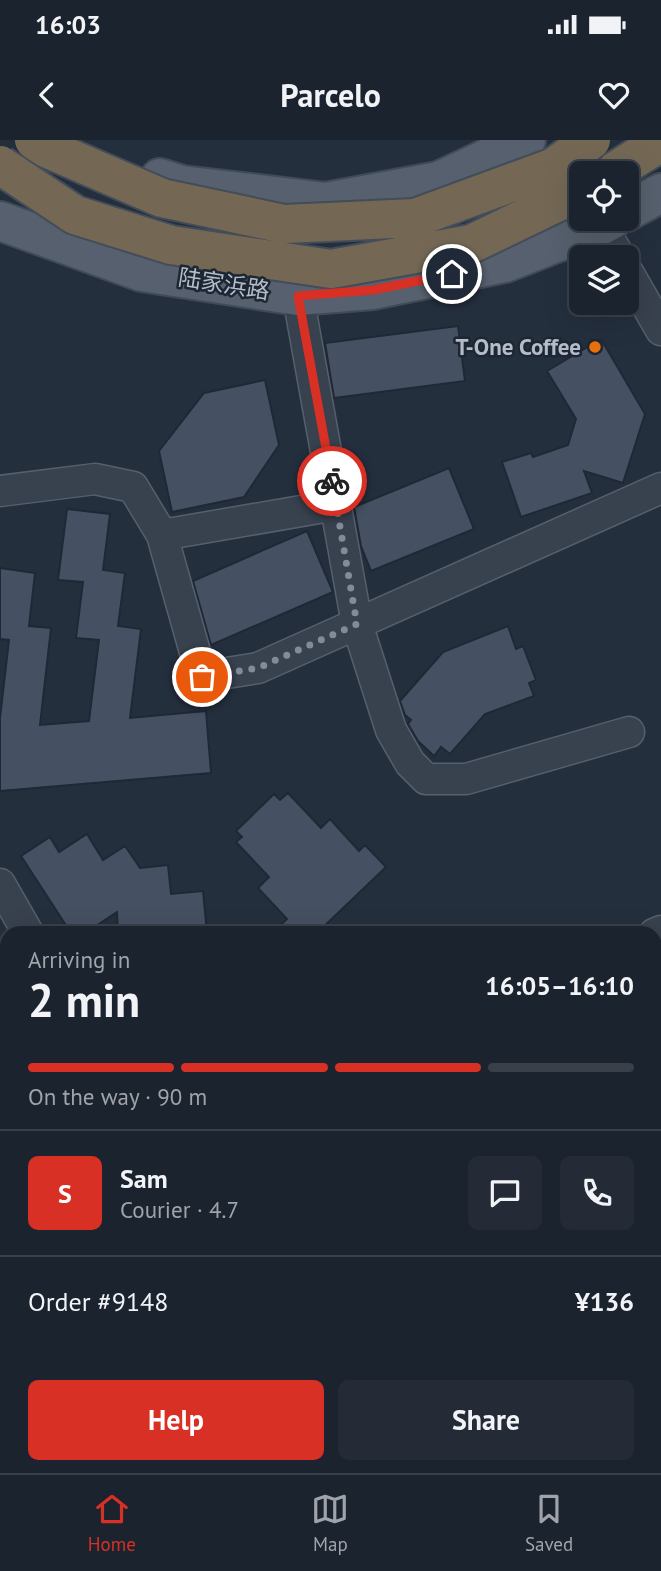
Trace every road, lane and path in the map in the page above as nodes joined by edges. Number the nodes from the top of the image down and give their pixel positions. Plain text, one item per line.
1 (34, 140) edge
2 (57, 140) edge
3 (526, 140) edge
4 (542, 140) edge
5 (591, 140) edge
6 (661, 142) edge
7 (631, 161) edge
8 (0, 165) edge
9 (569, 174) edge
10 (661, 193) edge
11 (639, 202) edge
12 (0, 221) edge
13 (569, 224) edge
14 (573, 231) edge
15 (639, 292) edge
16 (298, 296) junction
17 (661, 330) edge
18 (661, 488) edge
19 (0, 491) edge
20 (336, 505) junction
21 (162, 535) junction
22 (357, 624) junction
23 (629, 732) dead end
24 (0, 884) edge
25 (24, 926) edge

1 - 5 highway, bridge
2 - 3 main road
4 - 9 street
6 - 7 highway
8 - 13 highway, bridge
10 - 11 main road, 陆家浜路
12 - 16 main road, 陆家浜路
14 - 16 main road, 陆家浜路
15 - 17 street
16 - 20 street
18 - 22 street
19 - 21 street
20 - 21 street
20 - 22 street
21 - 22 street
22 - 23 street
24 - 25 street

